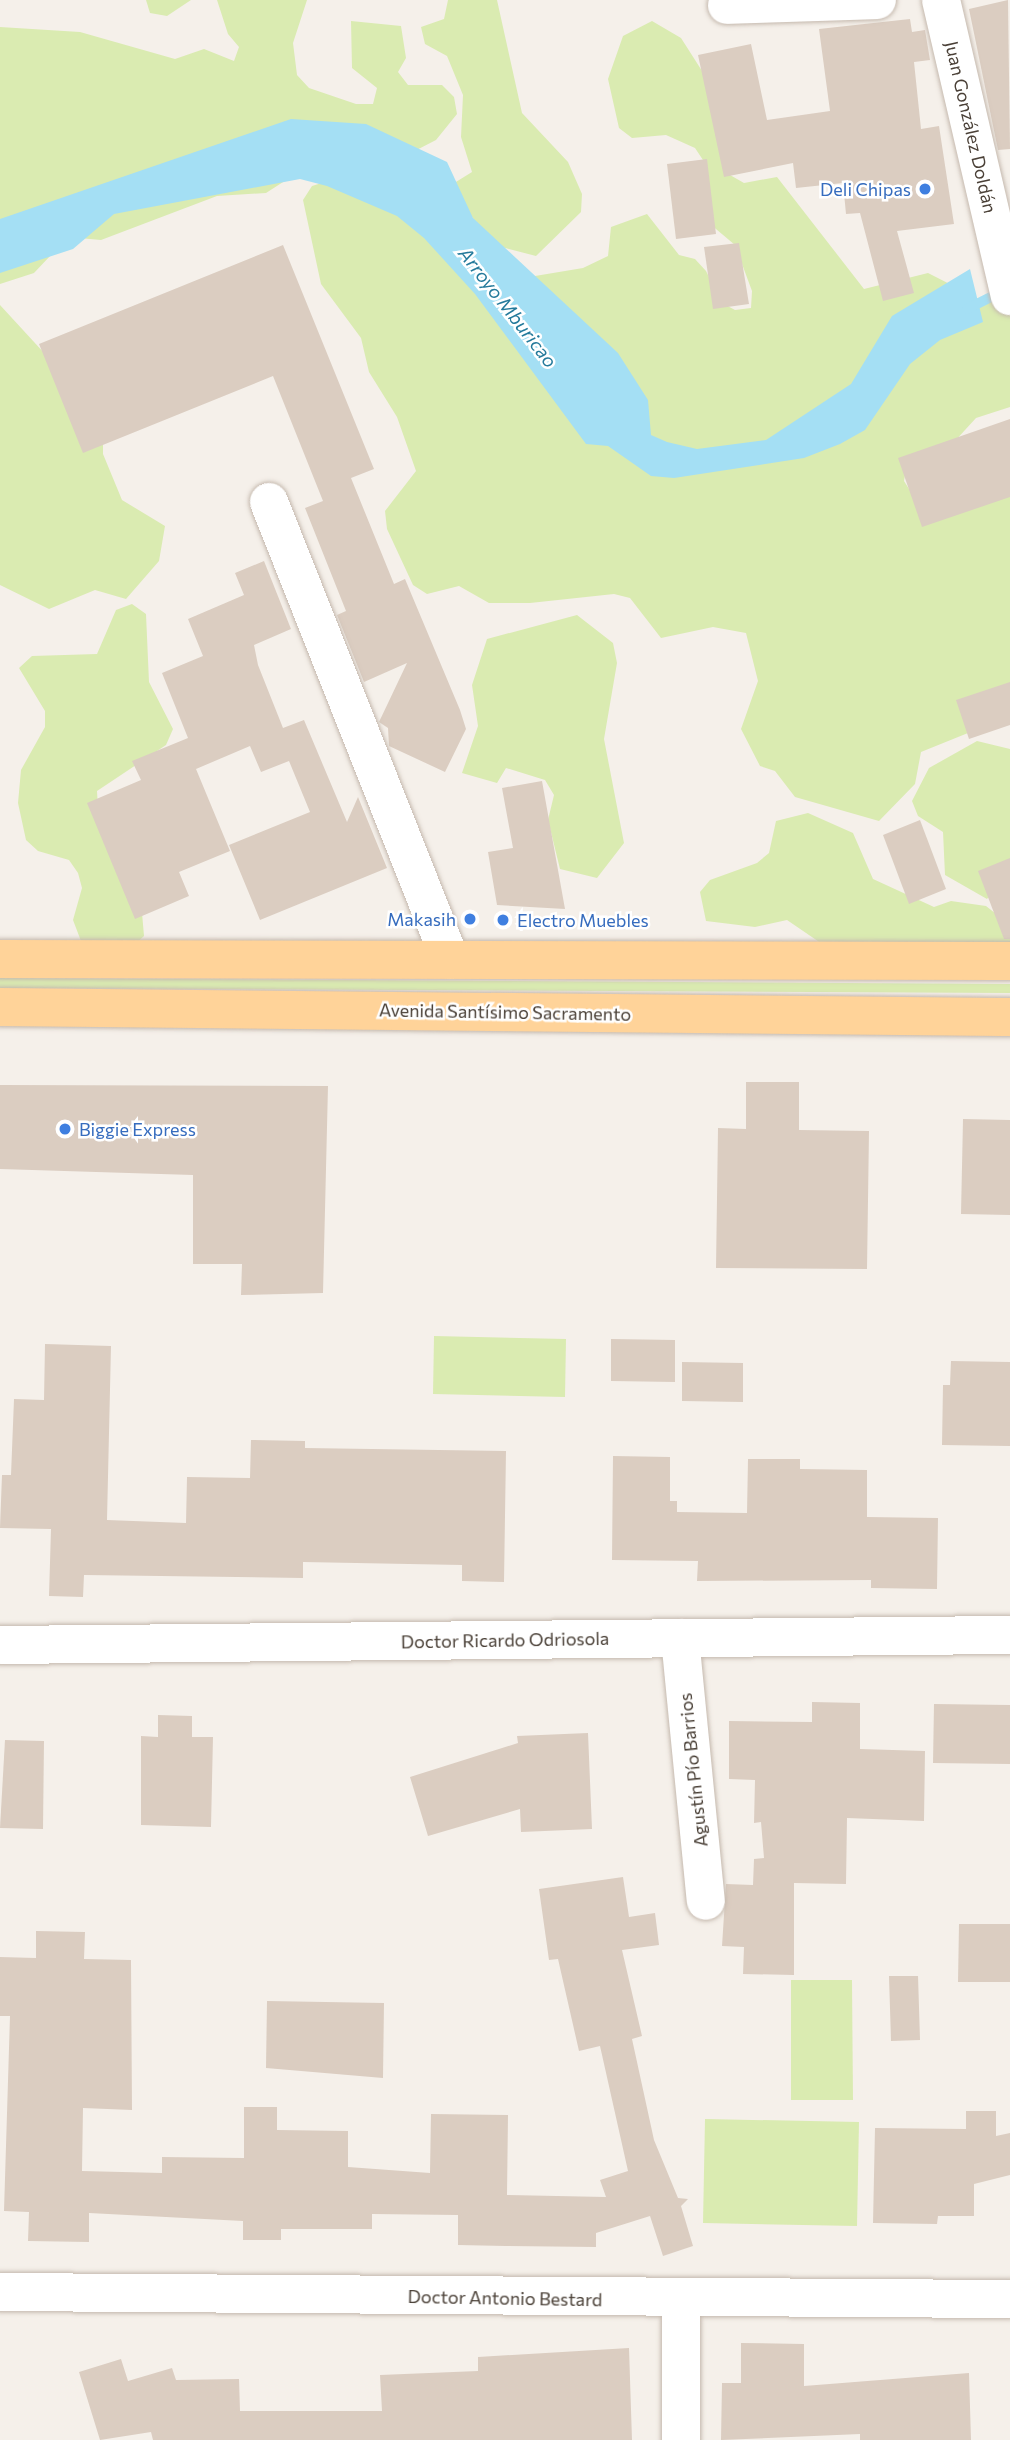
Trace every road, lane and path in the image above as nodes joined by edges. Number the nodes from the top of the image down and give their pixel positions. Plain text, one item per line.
1 (877, 0) edge
2 (941, 0) edge
3 (727, 5) dead end
4 (1010, 296) edge
5 (269, 502) dead end
6 (0, 959) edge
7 (450, 960) junction
8 (1010, 961) edge
9 (0, 1007) edge
10 (1010, 1017) edge
11 (1010, 1635) edge
12 (680, 1639) junction
13 (0, 1645) edge
14 (706, 1901) dead end
15 (0, 2292) edge
16 (1010, 2299) edge
17 (681, 2300) junction
18 (681, 2440) edge

1 - 3 street
2 - 4 street, Juan González Doldán
5 - 7 street
6 - 7 main road
7 - 8 main road
9 - 10 main road, Avenida Santísimo Sacramento
11 - 12 street, Doctor Ricardo Odriosola
12 - 13 street, Doctor Ricardo Odriosola
12 - 14 street, Agustín Pío Barrios
15 - 17 street, Doctor Antonio Bestard
16 - 17 street, Doctor Antonio Bestard
17 - 18 street

